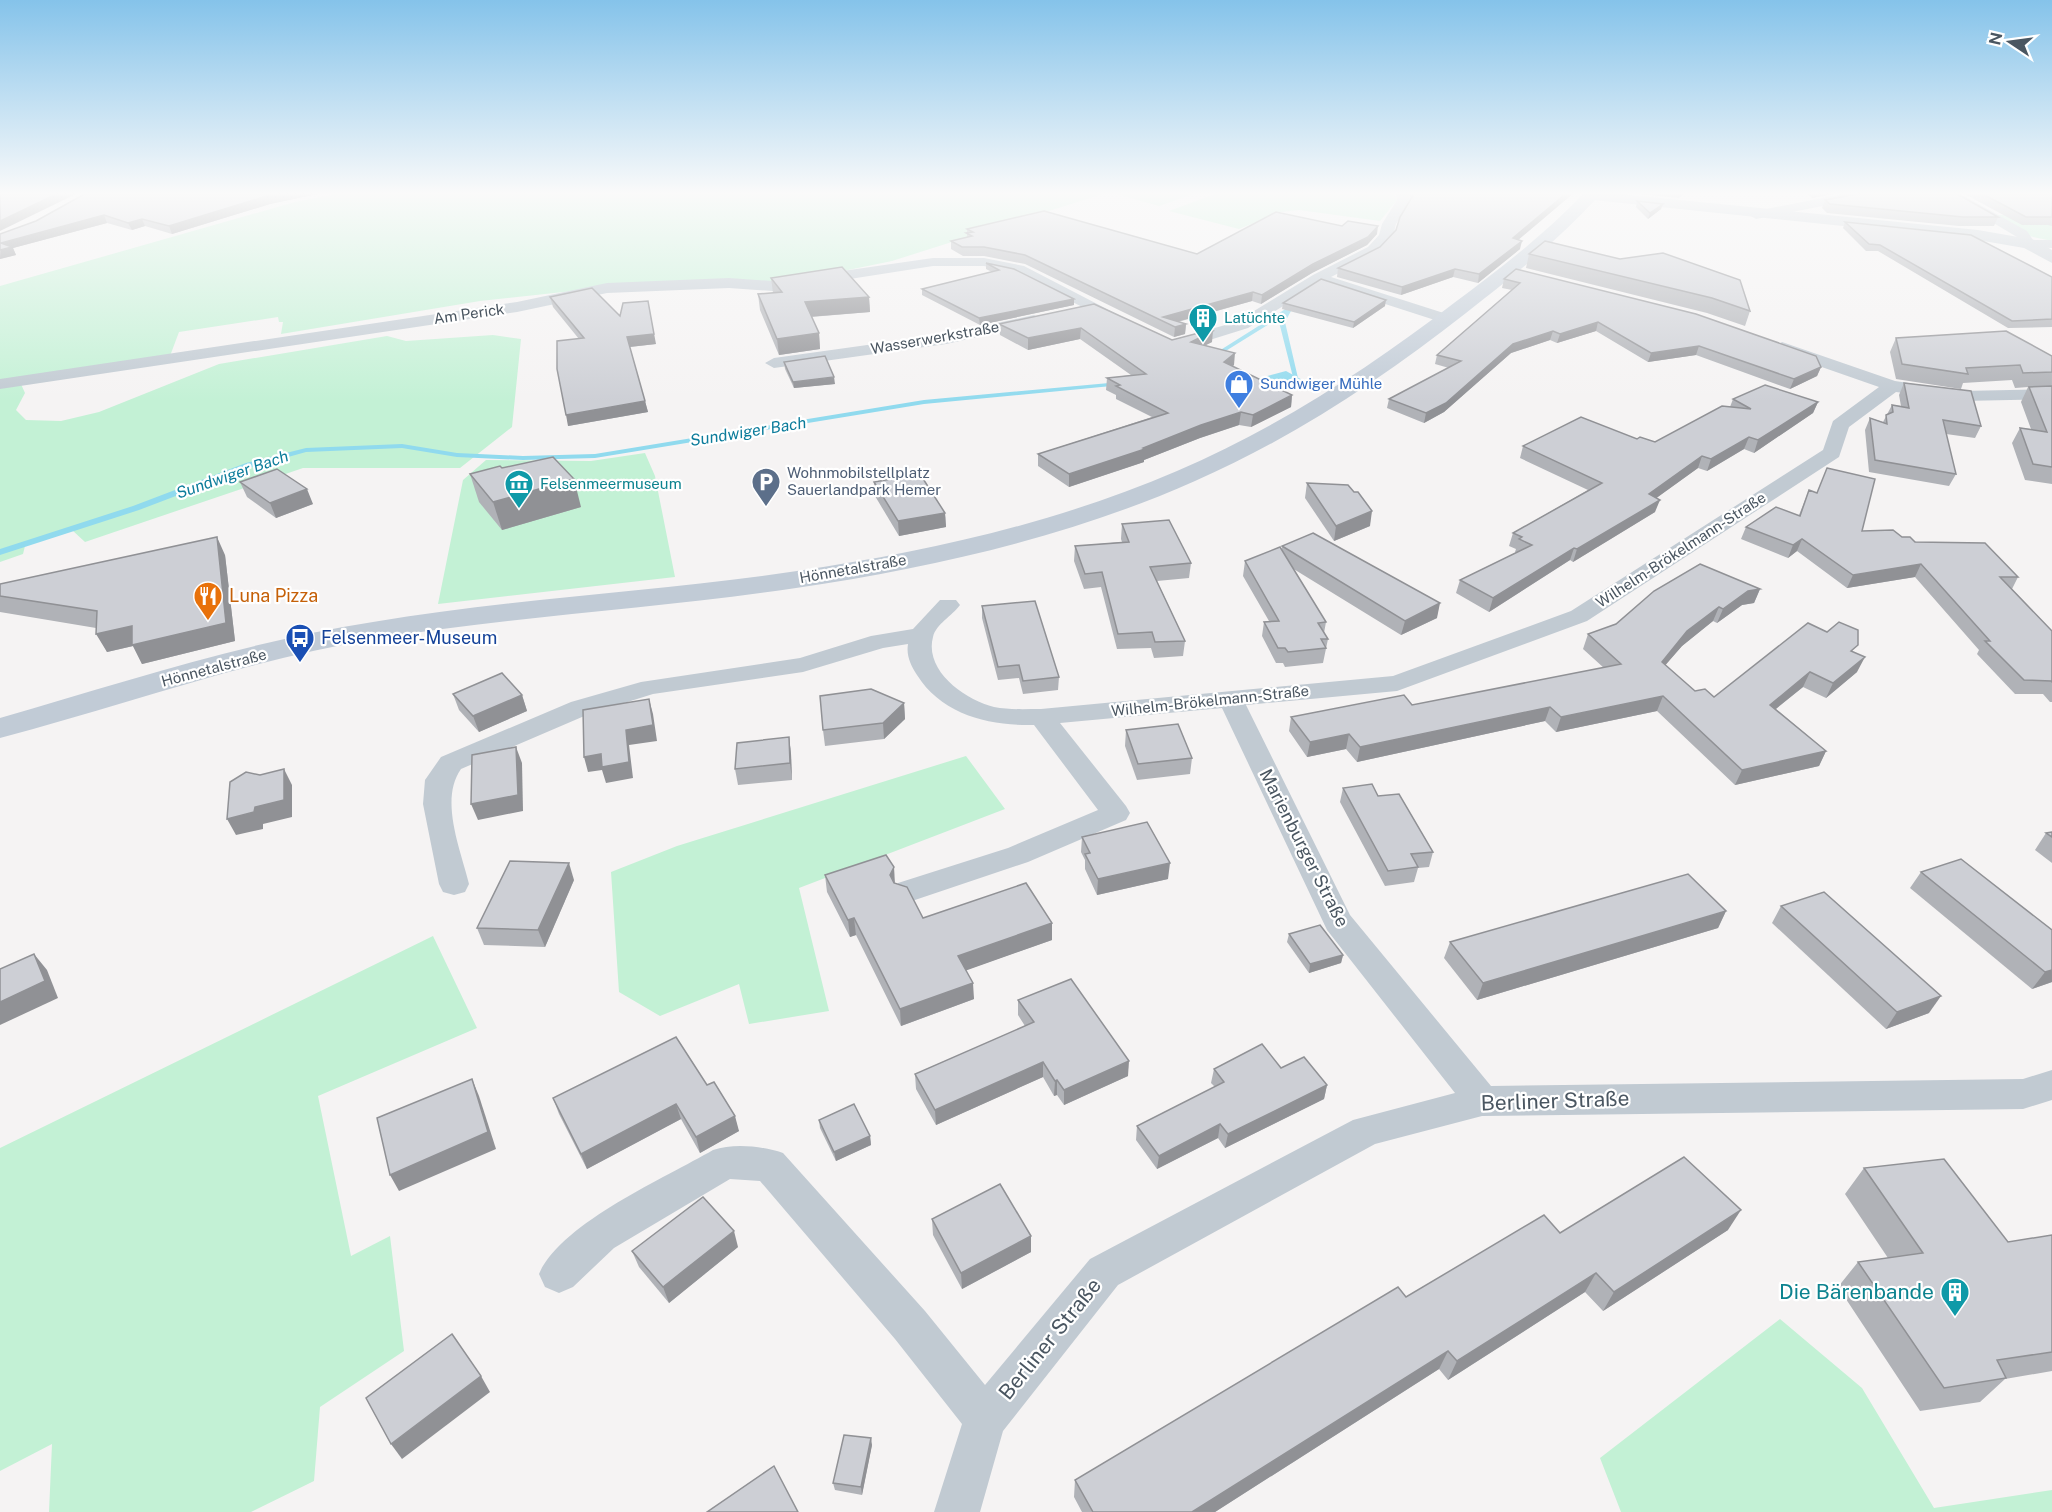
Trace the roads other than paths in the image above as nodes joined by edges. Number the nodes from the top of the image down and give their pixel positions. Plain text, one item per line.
1 (1351, 262) edge
2 (1527, 262) edge
3 (1321, 279) junction
4 (1094, 308) junction
5 (1071, 313) edge
6 (1048, 317) edge
7 (1448, 319) junction
8 (1133, 327) edge
9 (1764, 340) edge
10 (1167, 343) edge
11 (774, 363) dead end
12 (0, 384) edge
13 (1892, 386) junction
14 (2052, 394) edge
15 (948, 605) dead end
16 (921, 635) junction
17 (1230, 698) junction
18 (1041, 717) junction
19 (0, 728) edge
20 (454, 884) dead end
21 (909, 891) edge
22 (2052, 1085) edge
23 (1482, 1101) junction
24 (559, 1275) dead end
25 (985, 1419) junction
26 (957, 1512) edge

1 - 3 street
2 - 7 main road, Hönnetalstraße
3 - 7 street
3 - 10 street
4 - 5 street
4 - 8 street, Am Perick
4 - 12 street, Am Perick
6 - 11 street, Wasserwerkstraße
7 - 19 main road, Hönnetalstraße
9 - 13 street
13 - 14 street
13 - 17 street, Wilhelm-Brökelmann-Straße
15 - 16 street
16 - 18 street, Wilhelm-Brökelmann-Straße
16 - 20 street
17 - 18 street, Wilhelm-Brökelmann-Straße
17 - 23 street, Marienburger Straße
18 - 21 street
22 - 23 street, Berliner Straße
23 - 25 street, Berliner Straße
24 - 25 street, Berliner Straße
25 - 26 street, Berliner Straße

